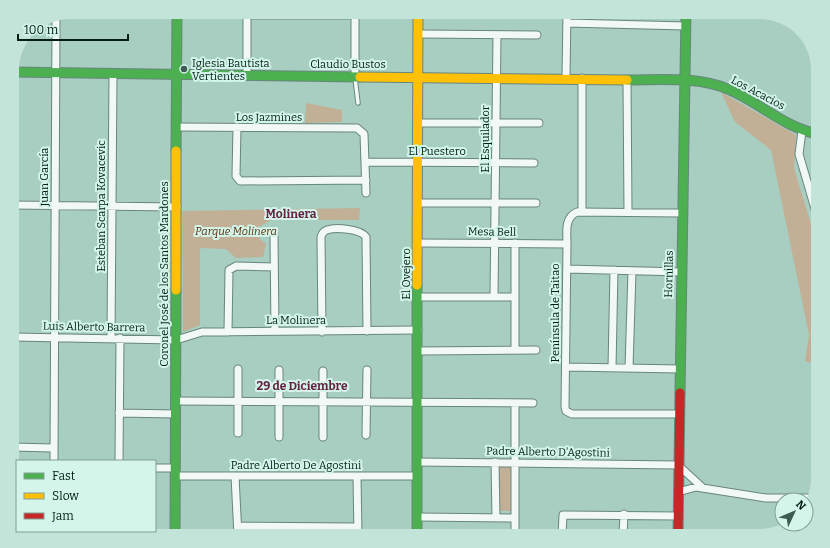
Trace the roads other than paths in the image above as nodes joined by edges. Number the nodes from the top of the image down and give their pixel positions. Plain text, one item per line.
1 (178, 19) edge
2 (247, 19) edge
3 (355, 19) edge
4 (418, 19) edge
5 (567, 19) edge
6 (686, 19) edge
7 (56, 21) edge
8 (567, 23) junction
9 (686, 26) junction
10 (418, 34) junction
11 (496, 35) junction
12 (537, 35) dead end
13 (19, 72) edge
14 (56, 73) junction
15 (113, 75) junction
16 (177, 75) junction
17 (247, 76) junction
18 (355, 76) junction
19 (418, 76) junction
20 (496, 78) junction
21 (566, 78) junction
22 (582, 78) junction
23 (627, 80) junction
24 (684, 80) junction
25 (358, 103) dead end
26 (418, 123) junction
27 (496, 123) junction
28 (539, 123) dead end
29 (177, 127) junction
30 (237, 127) junction
31 (802, 131) junction
32 (811, 133) edge
33 (365, 162) junction
34 (418, 162) junction
35 (496, 162) junction
36 (534, 163) dead end
37 (366, 180) junction
38 (366, 193) dead end
39 (811, 195) edge
40 (418, 203) junction
41 (495, 203) junction
42 (536, 203) dead end
43 (19, 205) edge
44 (55, 205) junction
45 (112, 206) junction
46 (176, 207) junction
47 (582, 211) junction
48 (628, 212) junction
49 (682, 213) junction
50 (274, 235) dead end
51 (418, 243) junction
52 (495, 243) junction
53 (514, 244) junction
54 (567, 244) junction
55 (274, 267) junction
56 (567, 269) junction
57 (614, 270) junction
58 (632, 271) junction
59 (681, 272) junction
60 (418, 297) junction
61 (494, 297) junction
62 (514, 297) junction
63 (418, 330) junction
64 (275, 331) junction
65 (367, 331) junction
66 (228, 332) junction
67 (322, 332) junction
68 (19, 337) edge
69 (54, 337) junction
70 (111, 338) junction
71 (120, 338) junction
72 (176, 340) junction
73 (515, 350) junction
74 (536, 350) dead end
75 (418, 351) junction
76 (566, 367) junction
77 (612, 368) junction
78 (629, 368) junction
79 (238, 369) dead end
80 (680, 369) junction
81 (279, 370) dead end
82 (367, 370) dead end
83 (323, 371) dead end
84 (176, 401) junction
85 (238, 401) junction
86 (278, 401) junction
87 (323, 401) junction
88 (366, 401) junction
89 (418, 401) junction
90 (515, 403) junction
91 (533, 403) dead end
92 (119, 413) junction
93 (176, 414) junction
94 (679, 414) junction
95 (238, 433) dead end
96 (366, 435) dead end
97 (279, 437) dead end
98 (323, 437) dead end
99 (19, 448) edge
100 (53, 448) junction
101 (54, 460) edge
102 (119, 460) edge
103 (417, 462) junction
104 (496, 462) junction
105 (515, 463) junction
106 (678, 465) junction
107 (156, 468) edge
108 (175, 472) junction
109 (235, 476) junction
110 (357, 476) junction
111 (417, 476) junction
112 (702, 488) junction
113 (678, 492) junction
114 (774, 498) edge
115 (624, 514) junction
116 (678, 516) junction
117 (417, 517) junction
118 (496, 518) junction
119 (515, 518) junction
120 (238, 526) joint
121 (358, 527) joint
122 (175, 529) edge
123 (417, 529) edge
124 (515, 529) edge
125 (562, 529) edge
126 (623, 529) edge
127 (678, 529) edge

1 - 16 street, Coronel José de los Santos Mardones
2 - 17 street
3 - 18 street
4 - 10 street, El Ovejero
5 - 8 street
6 - 9 street, Hornillas
7 - 14 street, Juan García
8 - 9 street
8 - 21 street
9 - 24 street, Hornillas
10 - 11 street
10 - 19 street, El Ovejero
11 - 12 street
11 - 20 street, El Esquilador
13 - 14 street, Claudio Bustos
14 - 15 street, Claudio Bustos
14 - 44 street, Juan García
15 - 16 street, Claudio Bustos
15 - 45 street, Esteban Scarpa Kovacevic
16 - 17 street, Claudio Bustos
16 - 29 street, Coronel José de los Santos Mardones
17 - 18 street, Claudio Bustos
18 - 19 street, Claudio Bustos
18 - 25 lane
19 - 20 street, Claudio Bustos
19 - 26 street, El Ovejero
20 - 21 street, Claudio Bustos
20 - 27 street, El Esquilador
21 - 22 street, Claudio Bustos
22 - 23 street, Claudio Bustos
22 - 47 street
23 - 24 street, Claudio Bustos
23 - 48 street
24 - 31 street, Los Acacios
24 - 49 street, Hornillas
26 - 27 street
26 - 34 street, El Ovejero
27 - 28 street
27 - 35 street, El Esquilador
29 - 30 street, Los Jazmines
29 - 46 street, Coronel José de los Santos Mardones
30 - 33 street, Los Jazmines
30 - 37 street
31 - 32 street, Los Acacios
31 - 39 street
33 - 34 street, El Puestero
33 - 37 street
34 - 35 street, El Puestero
34 - 40 street, El Ovejero
35 - 36 street, El Puestero
35 - 41 street, El Esquilador
37 - 38 street
40 - 41 street
40 - 51 street, El Ovejero
41 - 42 street
41 - 52 street, El Esquilador
43 - 44 street
44 - 45 street
44 - 69 street, Juan García
45 - 46 street
45 - 70 street, Esteban Scarpa Kovacevic
46 - 72 street, Coronel José de los Santos Mardones
47 - 48 street
47 - 54 street, Península de Taitao
48 - 49 street
49 - 59 street, Hornillas
50 - 55 street
51 - 52 street, Mesa Bell
51 - 60 street, El Ovejero
52 - 53 street, Mesa Bell
52 - 61 street, El Esquilador
53 - 54 street, Mesa Bell
53 - 62 street
54 - 56 street, Península de Taitao
55 - 64 street
55 - 66 street
56 - 57 street
56 - 76 street, Península de Taitao
57 - 58 street
57 - 77 street
58 - 59 street
58 - 78 street
59 - 80 street, Hornillas
60 - 61 street
60 - 63 street, El Ovejero
61 - 62 street
62 - 73 street
63 - 65 street, La Molinera
63 - 75 street, El Ovejero
64 - 66 street, La Molinera
64 - 67 street, La Molinera
65 - 67 street, La Molinera
65 - 67 street
66 - 72 street, La Molinera
68 - 69 street, Luis Alberto Barrera
69 - 70 street, Luis Alberto Barrera
69 - 100 street, Juan García
70 - 71 street, Luis Alberto Barrera
71 - 72 street, Luis Alberto Barrera
71 - 92 street
72 - 84 street, Coronel José de los Santos Mardones
73 - 74 street
73 - 75 street
75 - 89 street, El Ovejero
76 - 77 street
76 - 94 street, Península de Taitao
77 - 78 street
78 - 80 street
79 - 85 street
80 - 94 street, Hornillas
81 - 86 street
82 - 88 street
83 - 87 street
84 - 85 street
84 - 93 street, Coronel José de los Santos Mardones
85 - 86 street
85 - 95 street
86 - 87 street
86 - 97 street
87 - 88 street
87 - 98 street
88 - 89 street
88 - 96 street
89 - 90 street
89 - 103 street, El Ovejero
90 - 91 street
90 - 105 street
92 - 93 street
92 - 102 street
93 - 108 street, Coronel José de los Santos Mardones
94 - 106 street, Hornillas
99 - 100 street
100 - 101 street, Juan García
103 - 104 street, Padre Alberto D'Agostini
103 - 111 street, El Ovejero
104 - 105 street, Padre Alberto D'Agostini
104 - 118 street
105 - 106 street, Padre Alberto D'Agostini
105 - 119 street
106 - 112 street
106 - 113 street, Hornillas
107 - 108 street, Padre Alberto De Agostini
108 - 109 street, Padre Alberto De Agostini
108 - 122 street, Coronel José de los Santos Mardones
109 - 110 street, Padre Alberto De Agostini
109 - 120 street
110 - 111 street, Padre Alberto De Agostini
110 - 121 street
111 - 117 street, El Ovejero
112 - 113 street
112 - 114 street
113 - 116 street, Hornillas
115 - 116 street
115 - 125 street
115 - 126 street
116 - 127 street, Hornillas
117 - 118 street
117 - 123 street, El Ovejero
118 - 119 street
119 - 124 street
120 - 121 street

